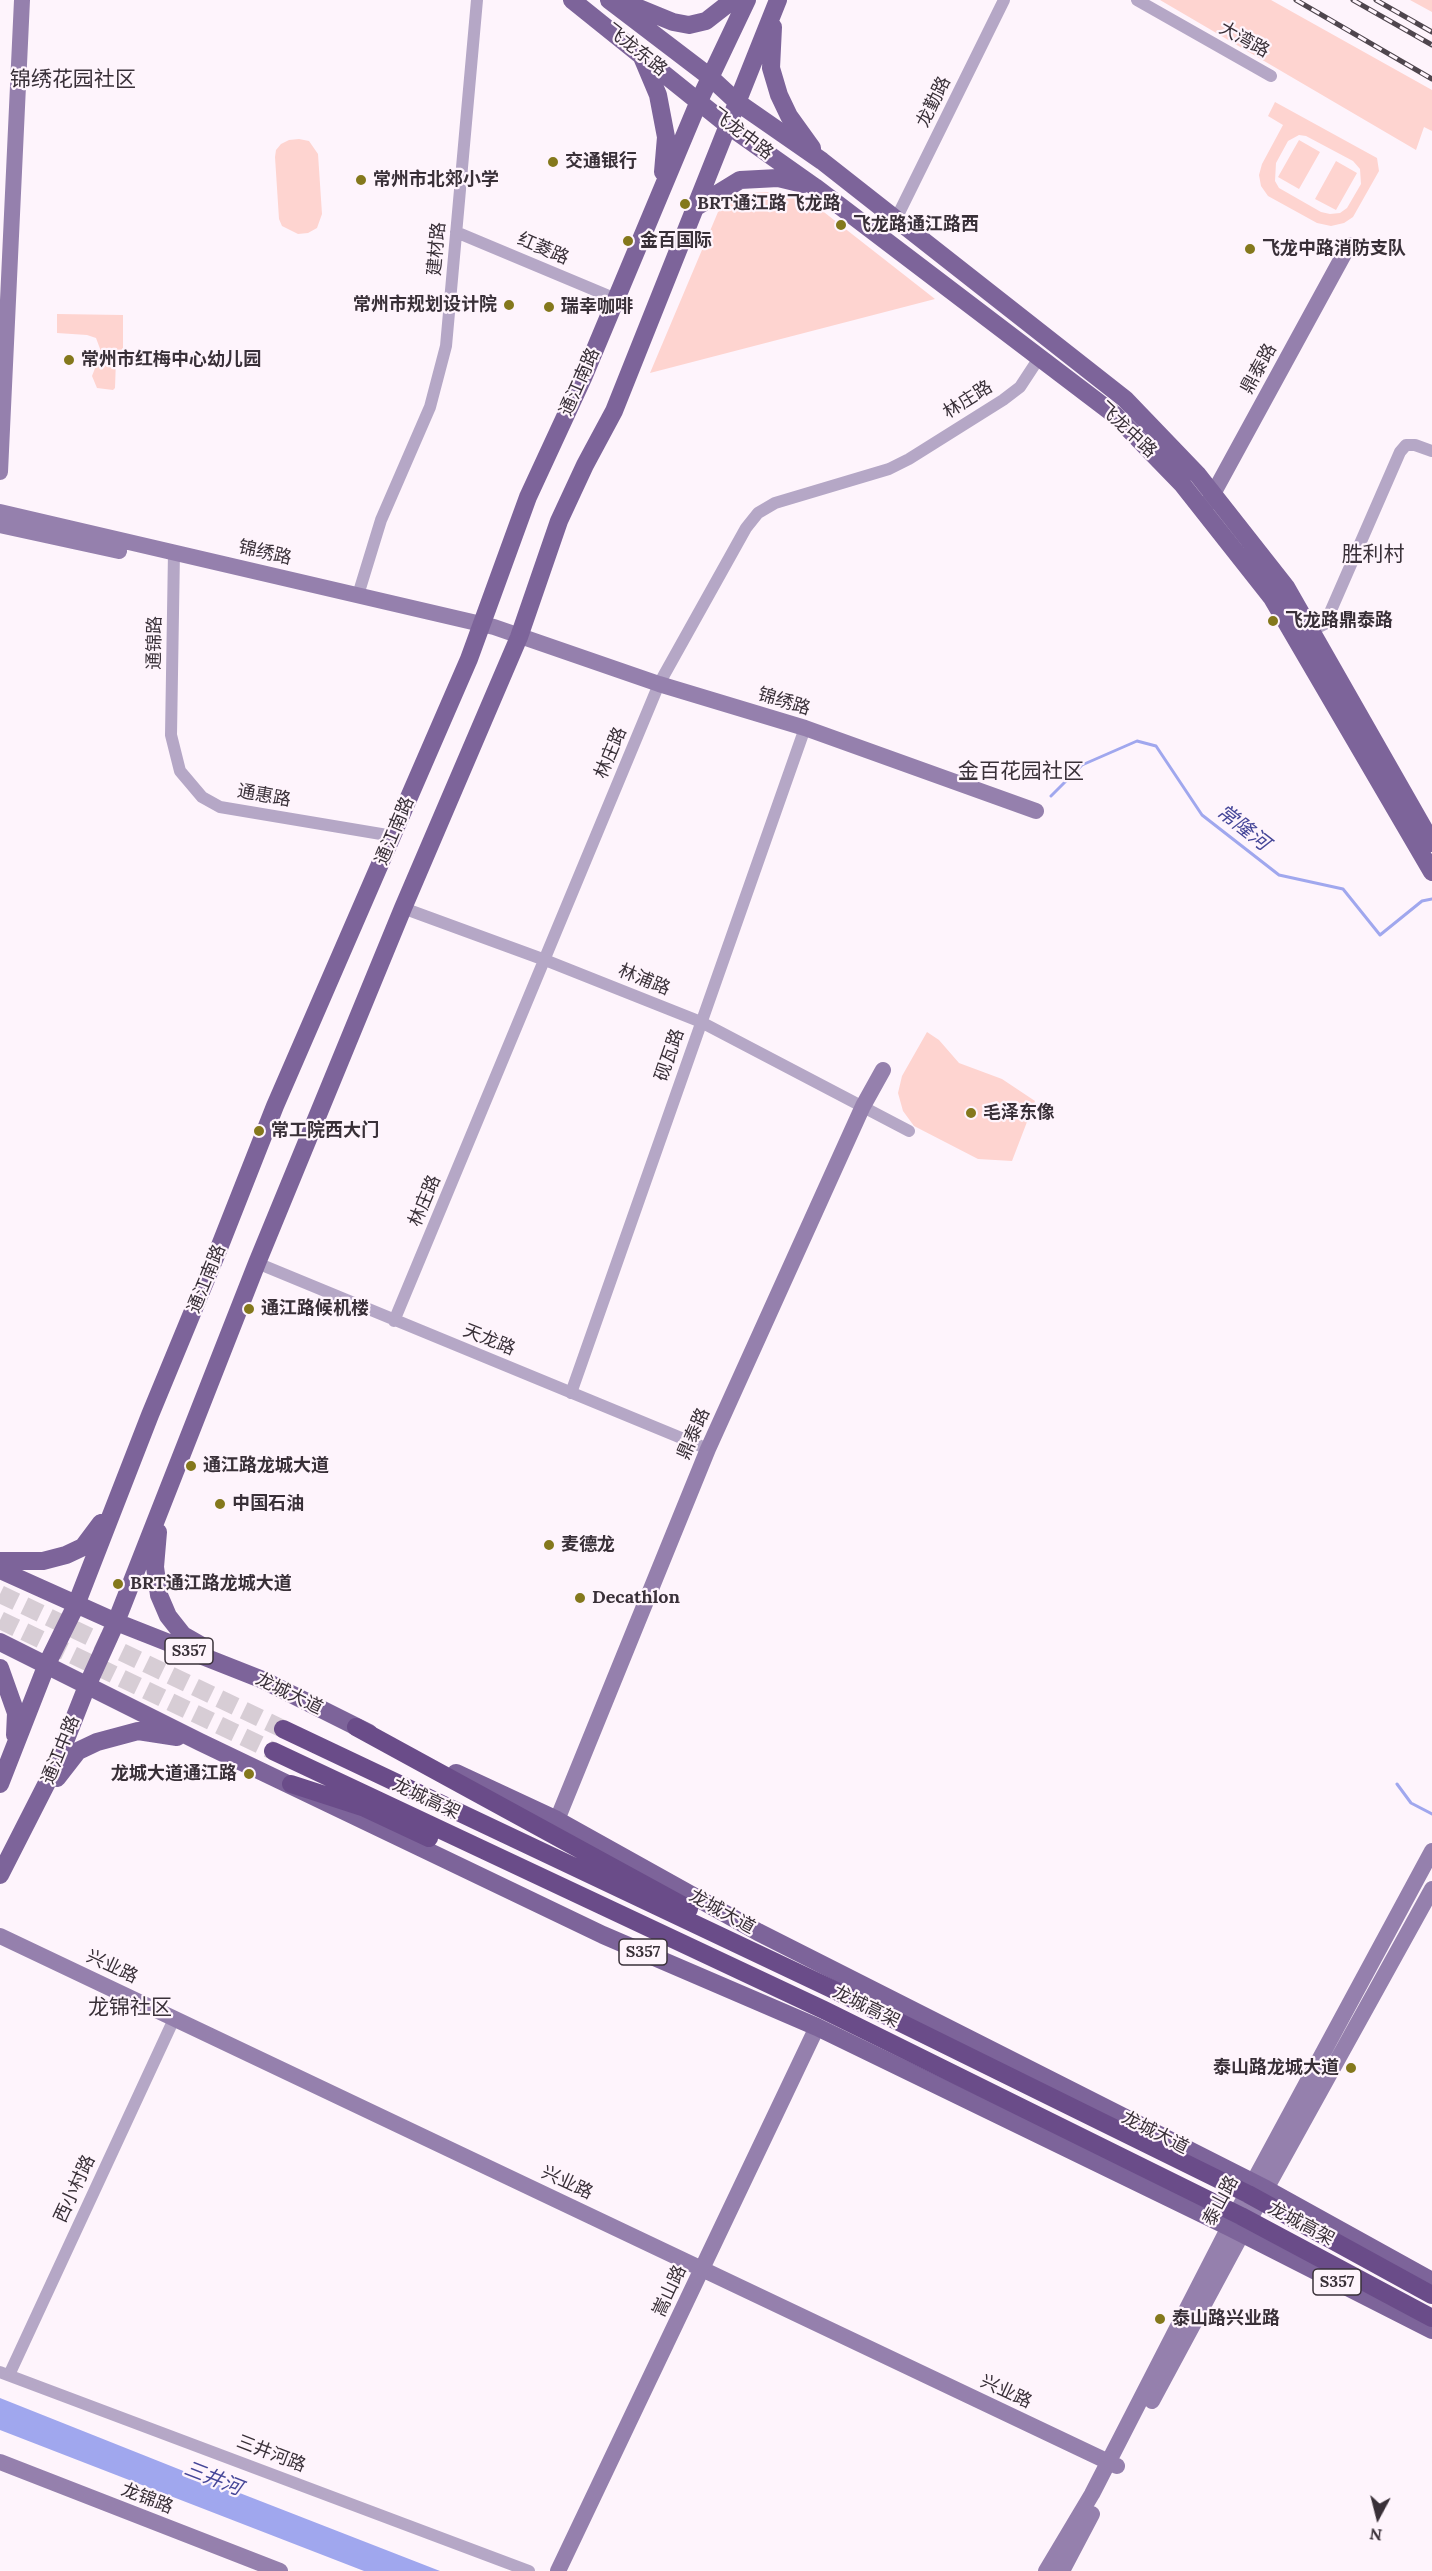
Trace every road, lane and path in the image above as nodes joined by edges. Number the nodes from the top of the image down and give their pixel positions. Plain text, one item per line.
1 (22, 0) edge
2 (477, 0) edge
3 (572, 0) edge
4 (609, 0) edge
5 (619, 0) edge
6 (734, 0) edge
7 (747, 0) edge
8 (1004, 0) edge
9 (1137, 0) edge
10 (777, 4) edge
11 (639, 52) junction
12 (1271, 76) dead end
13 (710, 77) junction
14 (699, 101) junction
15 (737, 102) junction
16 (730, 127) junction
17 (822, 161) junction
18 (815, 187) junction
19 (661, 188) junction
20 (696, 207) junction
21 (896, 219) junction
22 (456, 232) junction
23 (1349, 245) dead end
24 (616, 299) junction
25 (1040, 358) junction
26 (1432, 451) edge
27 (0, 472) edge
28 (1213, 494) junction
29 (0, 512) edge
30 (1204, 513) junction
31 (0, 525) edge
32 (174, 557) junction
33 (358, 595) junction
34 (481, 628) junction
35 (1311, 631) junction
36 (519, 637) junction
37 (659, 684) junction
38 (805, 728) junction
39 (171, 735) joint
40 (1036, 811) dead end
41 (393, 836) junction
42 (1432, 843) edge
43 (1432, 872) edge
44 (403, 908) junction
45 (545, 960) junction
46 (701, 1022) junction
47 (884, 1070) dead end
48 (863, 1106) junction
49 (909, 1131) dead end
50 (257, 1263) junction
51 (394, 1321) junction
52 (571, 1393) junction
53 (708, 1449) junction
54 (125, 1479) junction
55 (168, 1488) junction
56 (0, 1561) edge
57 (0, 1570) edge
58 (76, 1605) junction
59 (116, 1622) junction
60 (0, 1642) edge
61 (48, 1664) junction
62 (0, 1668) edge
63 (263, 1680) junction
64 (87, 1686) junction
65 (356, 1727) junction
66 (283, 1729) tunnel mouth
67 (200, 1742) junction
68 (273, 1751) tunnel mouth
69 (11, 1760) junction
70 (0, 1784) edge
71 (291, 1784) junction
72 (30, 1820) junction
73 (557, 1820) junction
74 (1432, 1851) edge
75 (0, 1875) edge
76 (1432, 1889) edge
77 (0, 1936) edge
78 (832, 1989) junction
79 (824, 2010) junction
80 (174, 2019) junction
81 (817, 2027) junction
82 (1259, 2186) junction
83 (1235, 2231) junction
84 (702, 2269) junction
85 (1432, 2281) edge
86 (1432, 2295) edge
87 (1432, 2318) edge
88 (1432, 2330) edge
89 (4, 2373) edge
90 (0, 2462) edge
91 (1113, 2464) junction
92 (0, 2472) edge
93 (257, 2571) edge
94 (280, 2571) edge
95 (529, 2571) edge
96 (558, 2571) edge
97 (1046, 2571) edge
98 (1062, 2571) edge

1 - 27 street
2 - 22 street, 建材路
3 - 11 main road, 飞龙东路
4 - 13 main road, 飞龙东路
5 - 6 main road
7 - 13 main road, 通江南路
8 - 21 street, 龙勤路
9 - 12 street, 大湾路
10 - 15 main road, 通江南路
10 - 17 main road
11 - 14 main road, 飞龙东路
11 - 19 main road
13 - 14 main road, 通江南路
13 - 15 main road, 飞龙中路
14 - 16 main road, 飞龙中路
14 - 19 main road, 通江南路
15 - 16 main road, 通江南路
15 - 17 main road, 飞龙中路
16 - 18 main road, 飞龙中路
16 - 20 main road, 通江南路
17 - 21 main road, 飞龙中路
18 - 20 main road
18 - 25 main road, 飞龙中路
19 - 24 main road, 通江南路
20 - 36 main road, 通江南路
21 - 28 main road, 飞龙中路
22 - 24 street, 红菱路
22 - 33 street, 建材路
23 - 28 street, 鼎泰路
24 - 34 main road, 通江南路
25 - 30 main road, 飞龙中路
25 - 37 street, 林庄路
26 - 35 street
28 - 30 street, 鼎泰路
28 - 35 main road, 飞龙中路
29 - 32 street, 锦绣路
30 - 43 main road, 飞龙中路
31 - 32 street, 锦绣路
32 - 33 street, 锦绣路
32 - 34 street, 锦绣路
32 - 39 street, 通锦路
33 - 34 street, 锦绣路
34 - 36 street, 锦绣路
34 - 41 main road, 通江南路
35 - 42 main road, 飞龙中路
36 - 37 street, 锦绣路
36 - 44 main road, 通江南路
37 - 38 street, 锦绣路
37 - 45 street, 林庄路
38 - 40 street, 锦绣路
38 - 46 street, 砚瓦路
39 - 41 street, 通惠路
41 - 54 main road, 通江南路
44 - 45 street, 林浦路
44 - 50 main road, 通江南路
45 - 46 street, 林浦路
45 - 51 street, 林庄路
46 - 48 street, 林浦路
46 - 52 street, 砚瓦路
47 - 48 street, 鼎泰路
48 - 49 street, 林浦路
48 - 53 street, 鼎泰路
50 - 51 street, 天龙路
50 - 55 main road, 通江南路
51 - 52 street, 天龙路
52 - 53 street, 天龙路
53 - 73 street, 鼎泰路
54 - 56 main road
54 - 58 main road, 通江南路
55 - 59 main road, 通江南路
55 - 63 main road
57 - 58 main road, 龙城大道 / S357
58 - 59 main road, 龙城大道 / S357
58 - 61 main road, 通江南路
59 - 63 main road, 龙城大道 / S357
59 - 64 main road, 通江中路
60 - 61 main road, S357
61 - 64 main road, S357
61 - 69 main road
62 - 69 main road
63 - 65 main road, 龙城大道 / S357
64 - 67 main road, S357
64 - 72 main road, 通江中路
65 - 73 main road, 龙城大道 / S357
65 - 78 highway
66 - 78 highway, 龙城高架
67 - 71 main road, S357
67 - 72 main road
68 - 79 highway, 龙城高架
69 - 70 main road
71 - 79 highway
71 - 81 main road, S357
72 - 75 main road, 通江中路
73 - 82 main road, 龙城大道 / S357
74 - 82 street, 泰山路
76 - 82 street, 泰山路
77 - 80 street, 兴业路
78 - 86 highway, 龙城高架
79 - 87 highway, 龙城高架
80 - 84 street, 兴业路
80 - 89 street, 西小村路
81 - 83 main road, S357
81 - 84 street, 嵩山路
82 - 83 street, 泰山路
82 - 85 main road, 龙城大道 / S357
83 - 88 main road, S357
83 - 91 street, 泰山路
84 - 91 street, 兴业路
84 - 96 street, 嵩山路
89 - 95 street, 三井河路
90 - 94 street, 龙锦路
91 - 97 street, 泰山路
91 - 98 street, 泰山路
92 - 93 street, 龙锦路

